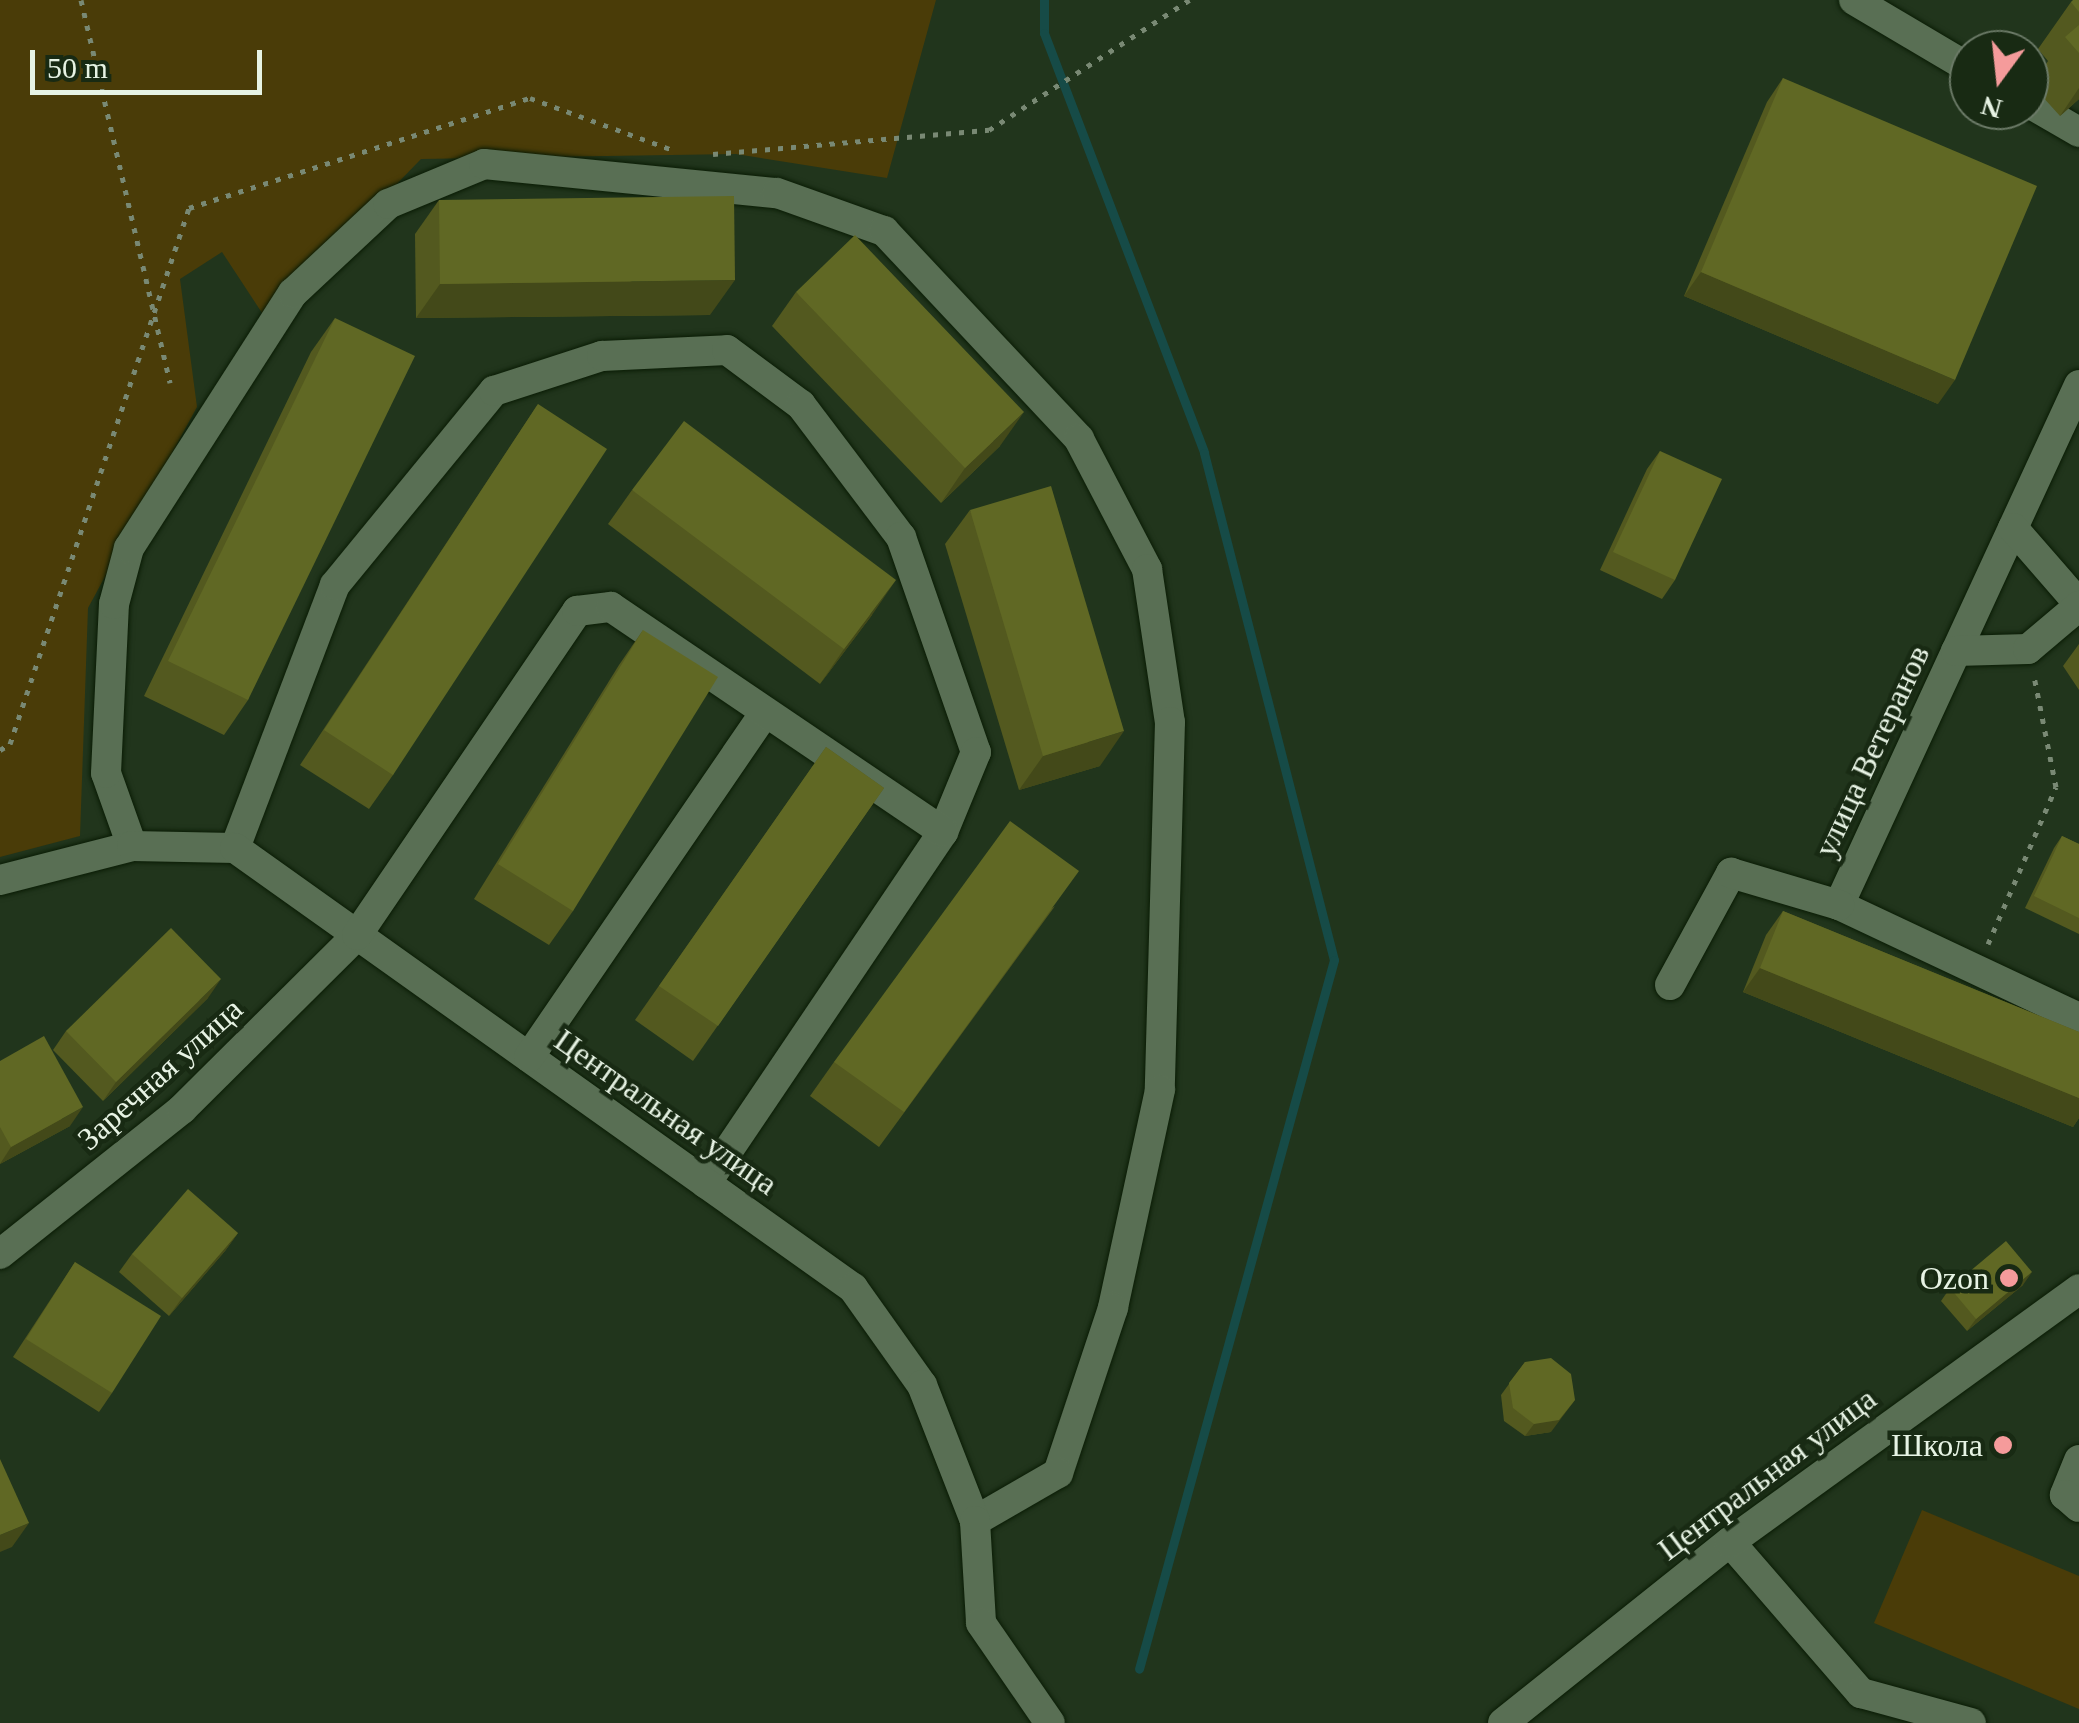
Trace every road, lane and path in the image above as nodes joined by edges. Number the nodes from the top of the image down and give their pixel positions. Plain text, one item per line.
1 (81, 0) edge
2 (1190, 0) edge
3 (1854, 0) edge
4 (1949, 56) edge
5 (2049, 115) edge
6 (2079, 132) edge
7 (708, 154) dead end
8 (690, 156) dead end
9 (152, 318) junction
10 (170, 383) dead end
11 (2079, 385) edge
12 (2013, 528) junction
13 (2079, 605) edge
14 (2028, 649) junction
15 (1956, 651) junction
16 (765, 712) junction
17 (0, 750) edge
18 (943, 832) junction
19 (132, 846) junction
20 (236, 848) junction
21 (0, 880) edge
22 (1840, 905) junction
23 (357, 935) junction
24 (1977, 969) junction
25 (1670, 984) dead end
26 (2079, 1018) edge
27 (528, 1058) junction
28 (706, 1184) junction
29 (0, 1254) edge
30 (2079, 1289) edge
31 (2079, 1460) edge
32 (2079, 1506) edge
33 (975, 1521) junction
34 (1730, 1542) junction
35 (1050, 1723) edge
36 (1503, 1723) edge
37 (1971, 1723) edge

1 - 9 path
2 - 7 path
3 - 4 street
5 - 6 street
8 - 9 path
9 - 10 path
9 - 17 path
11 - 12 street, улица Ветеранов
12 - 13 street
12 - 15 street, улица Ветеранов
13 - 14 street
14 - 15 street
14 - 24 path
15 - 22 street, улица Ветеранов
16 - 18 street, Заречная улица
16 - 23 street, Заречная улица
16 - 27 street
18 - 20 street
18 - 28 street
19 - 20 street
19 - 21 street
19 - 33 street
20 - 23 street, Центральная улица
22 - 24 street, улица Ветеранов
22 - 25 street
23 - 27 street, Центральная улица
23 - 29 street, Заречная улица
24 - 26 street, улица Ветеранов
27 - 28 street, Центральная улица
28 - 33 street, Центральная улица
30 - 34 street, Центральная улица
31 - 32 street
33 - 35 street, Центральная улица
34 - 36 street, Центральная улица
34 - 37 street

